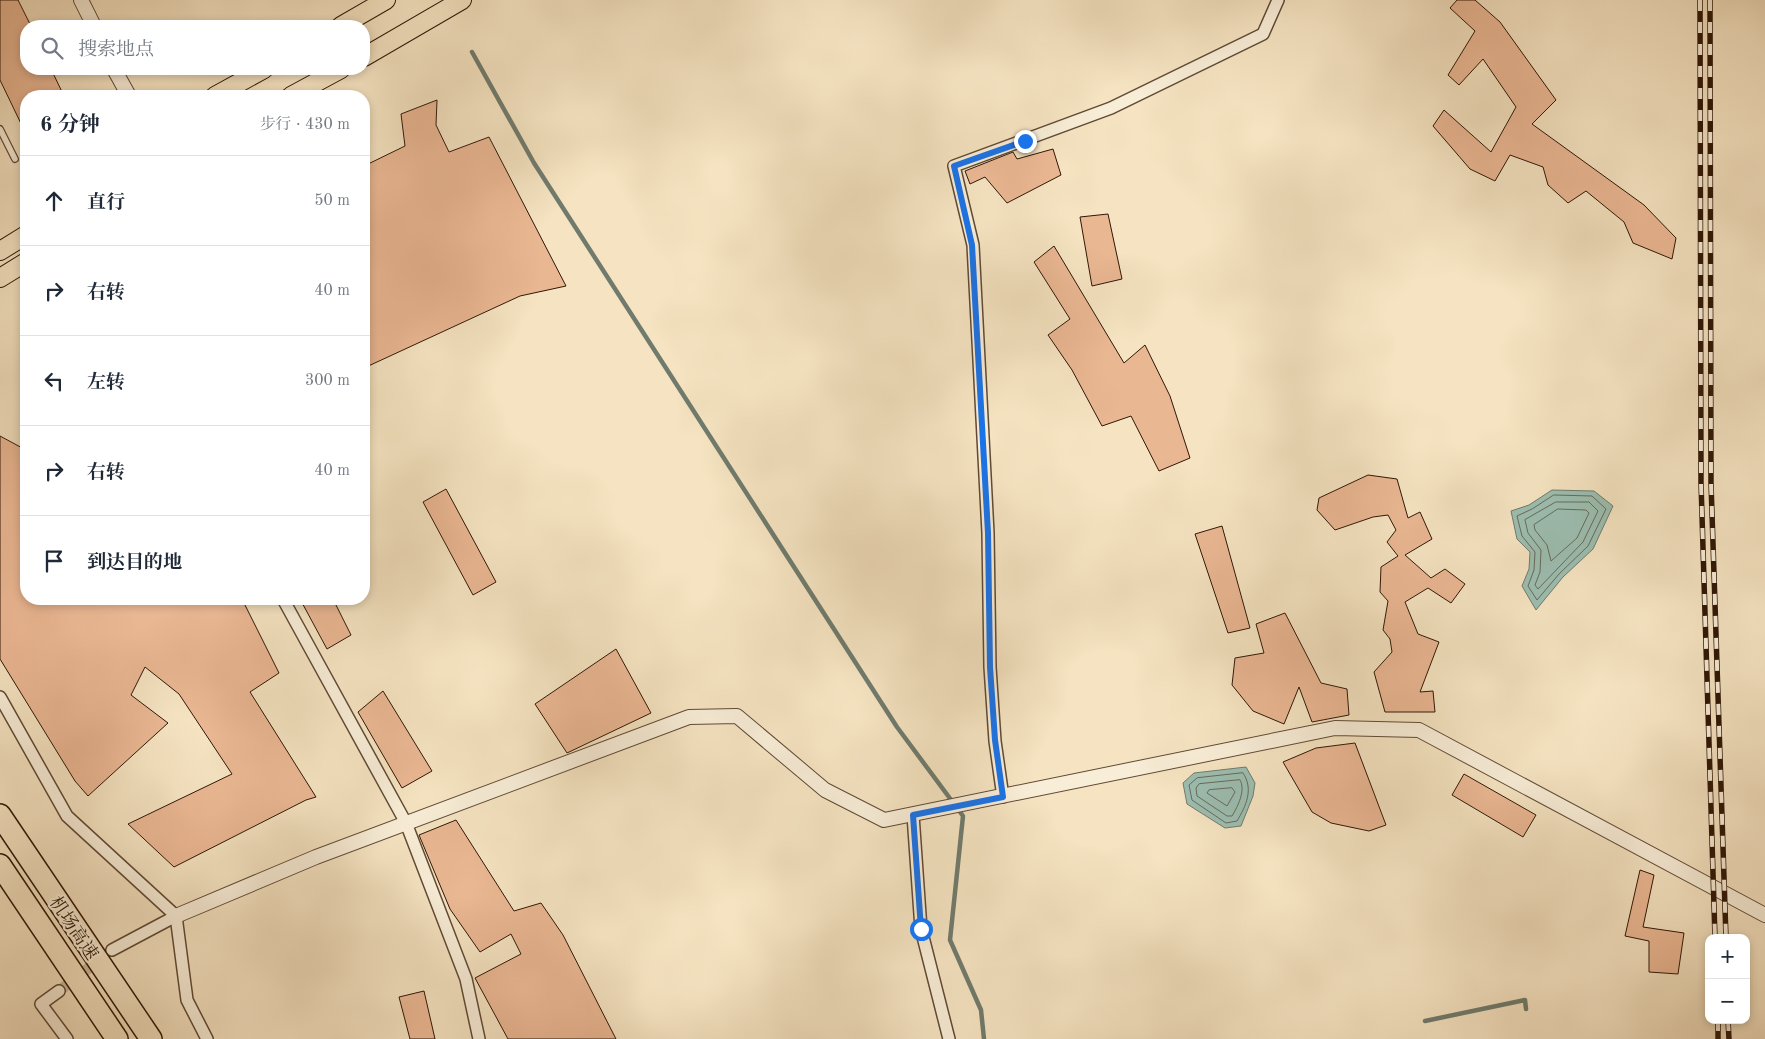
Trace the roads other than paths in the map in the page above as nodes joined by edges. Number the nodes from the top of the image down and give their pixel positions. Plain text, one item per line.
1 (81, 0) edge
2 (386, 0) edge
3 (462, 0) edge
4 (1278, 0) edge
5 (91, 20) edge
6 (351, 20) edge
7 (370, 54) edge
8 (117, 75) edge
9 (253, 75) edge
10 (330, 75) edge
11 (126, 90) edge
12 (226, 90) edge
13 (302, 90) edge
14 (0, 129) edge
15 (15, 159) dead end
16 (20, 239) edge
17 (0, 251) edge
18 (20, 266) edge
19 (0, 278) edge
20 (286, 605) edge
21 (0, 697) edge
22 (1003, 797) junction
23 (0, 815) edge
24 (913, 815) junction
25 (406, 823) junction
26 (0, 865) edge
27 (1765, 915) edge
28 (176, 916) junction
29 (112, 950) tunnel mouth
30 (59, 991) tunnel mouth
31 (67, 1039) edge
32 (117, 1039) edge
33 (150, 1039) edge
34 (207, 1039) edge
35 (479, 1039) edge
36 (949, 1039) edge

1 - 5 street
2 - 6 main road
3 - 7 main road
4 - 22 street
8 - 11 street
9 - 12 main road
10 - 13 main road
14 - 15 lane
16 - 17 main road
18 - 19 main road
20 - 25 street
21 - 28 street
22 - 24 street
22 - 27 street
23 - 33 highway, 机场高速
24 - 25 street
24 - 36 street
25 - 28 street
25 - 35 street
26 - 32 highway, 机场高速
28 - 29 street
28 - 34 street
30 - 31 street

